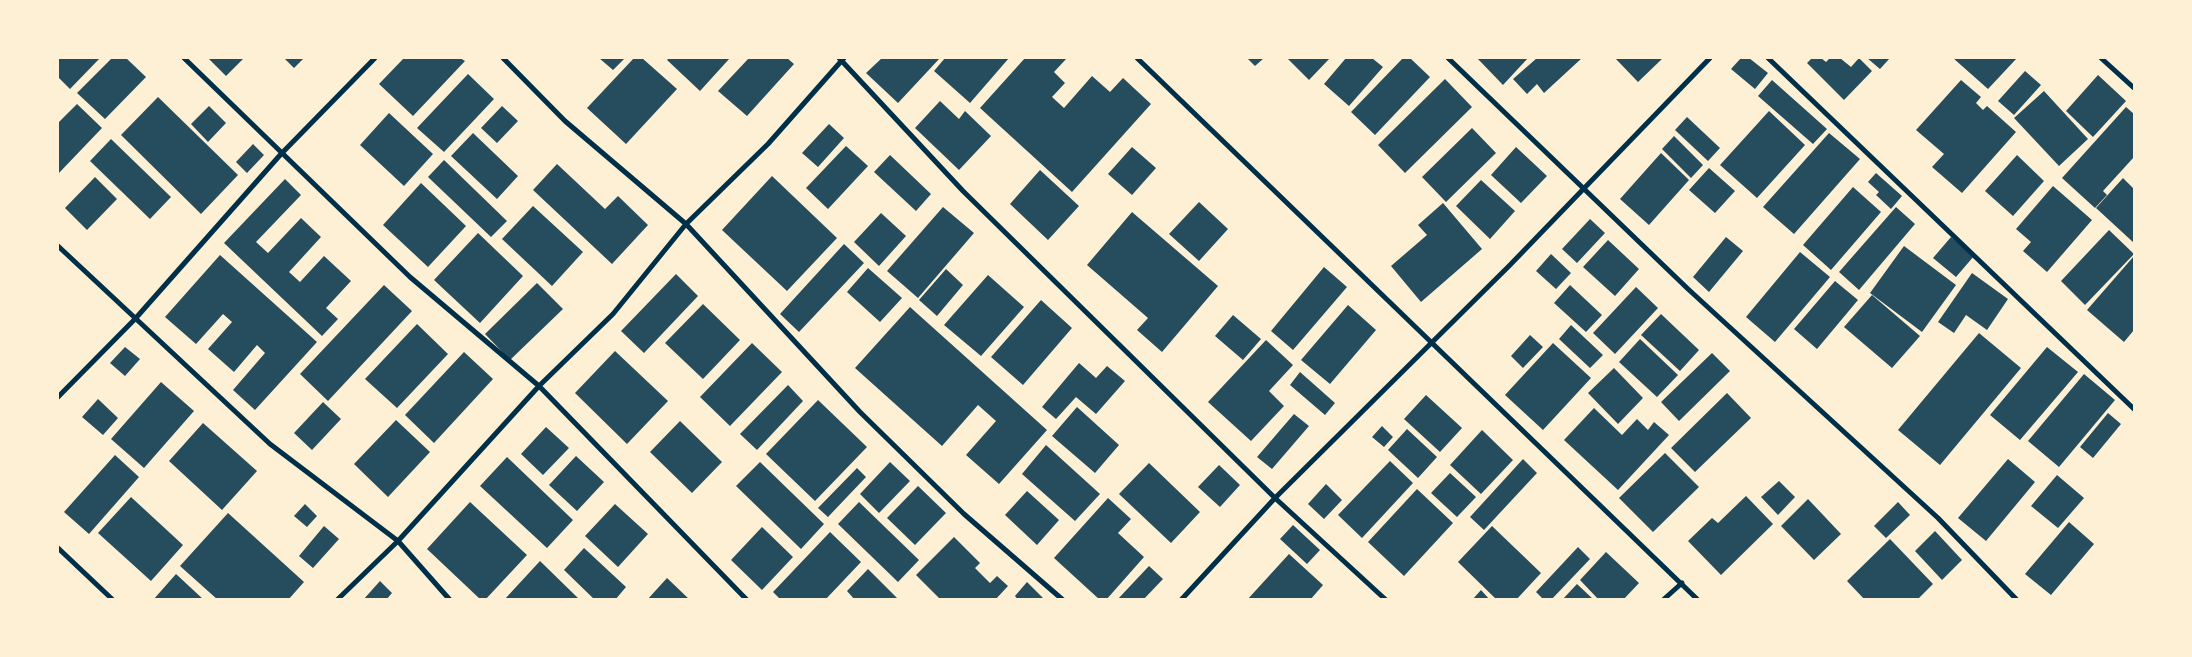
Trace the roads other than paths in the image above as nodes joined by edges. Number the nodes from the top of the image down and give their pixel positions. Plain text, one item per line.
1 (184, 58) edge
2 (375, 58) edge
3 (503, 58) edge
4 (842, 58) edge
5 (1137, 58) edge
6 (1448, 58) edge
7 (1710, 58) edge
8 (1768, 58) edge
9 (2101, 58) edge
10 (2134, 88) edge
11 (281, 154) junction
12 (1583, 189) junction
13 (686, 224) junction
14 (58, 246) edge
15 (135, 319) junction
16 (1430, 342) junction
17 (539, 386) junction
18 (58, 397) edge
19 (2134, 409) edge
20 (1275, 498) junction
21 (398, 541) junction
22 (58, 548) edge
23 (1682, 583) junction
24 (113, 600) edge
25 (337, 600) edge
26 (450, 600) edge
27 (747, 600) edge
28 (1063, 600) edge
29 (1181, 600) edge
30 (1386, 600) edge
31 (1664, 600) edge
32 (1698, 600) edge
33 (2017, 600) edge

1 - 11 street
2 - 11 street
3 - 13 street
4 - 13 street
4 - 20 street
5 - 16 street
6 - 12 street
7 - 12 street
8 - 19 street
9 - 10 street
11 - 15 street
11 - 17 street
12 - 16 street
12 - 33 street
13 - 17 street
13 - 28 street
14 - 15 street
15 - 18 street
15 - 21 street
16 - 20 street
16 - 23 street
17 - 21 street
17 - 27 street
20 - 29 street
20 - 30 street
21 - 25 street
21 - 26 street
22 - 24 street
23 - 31 street
23 - 32 street

